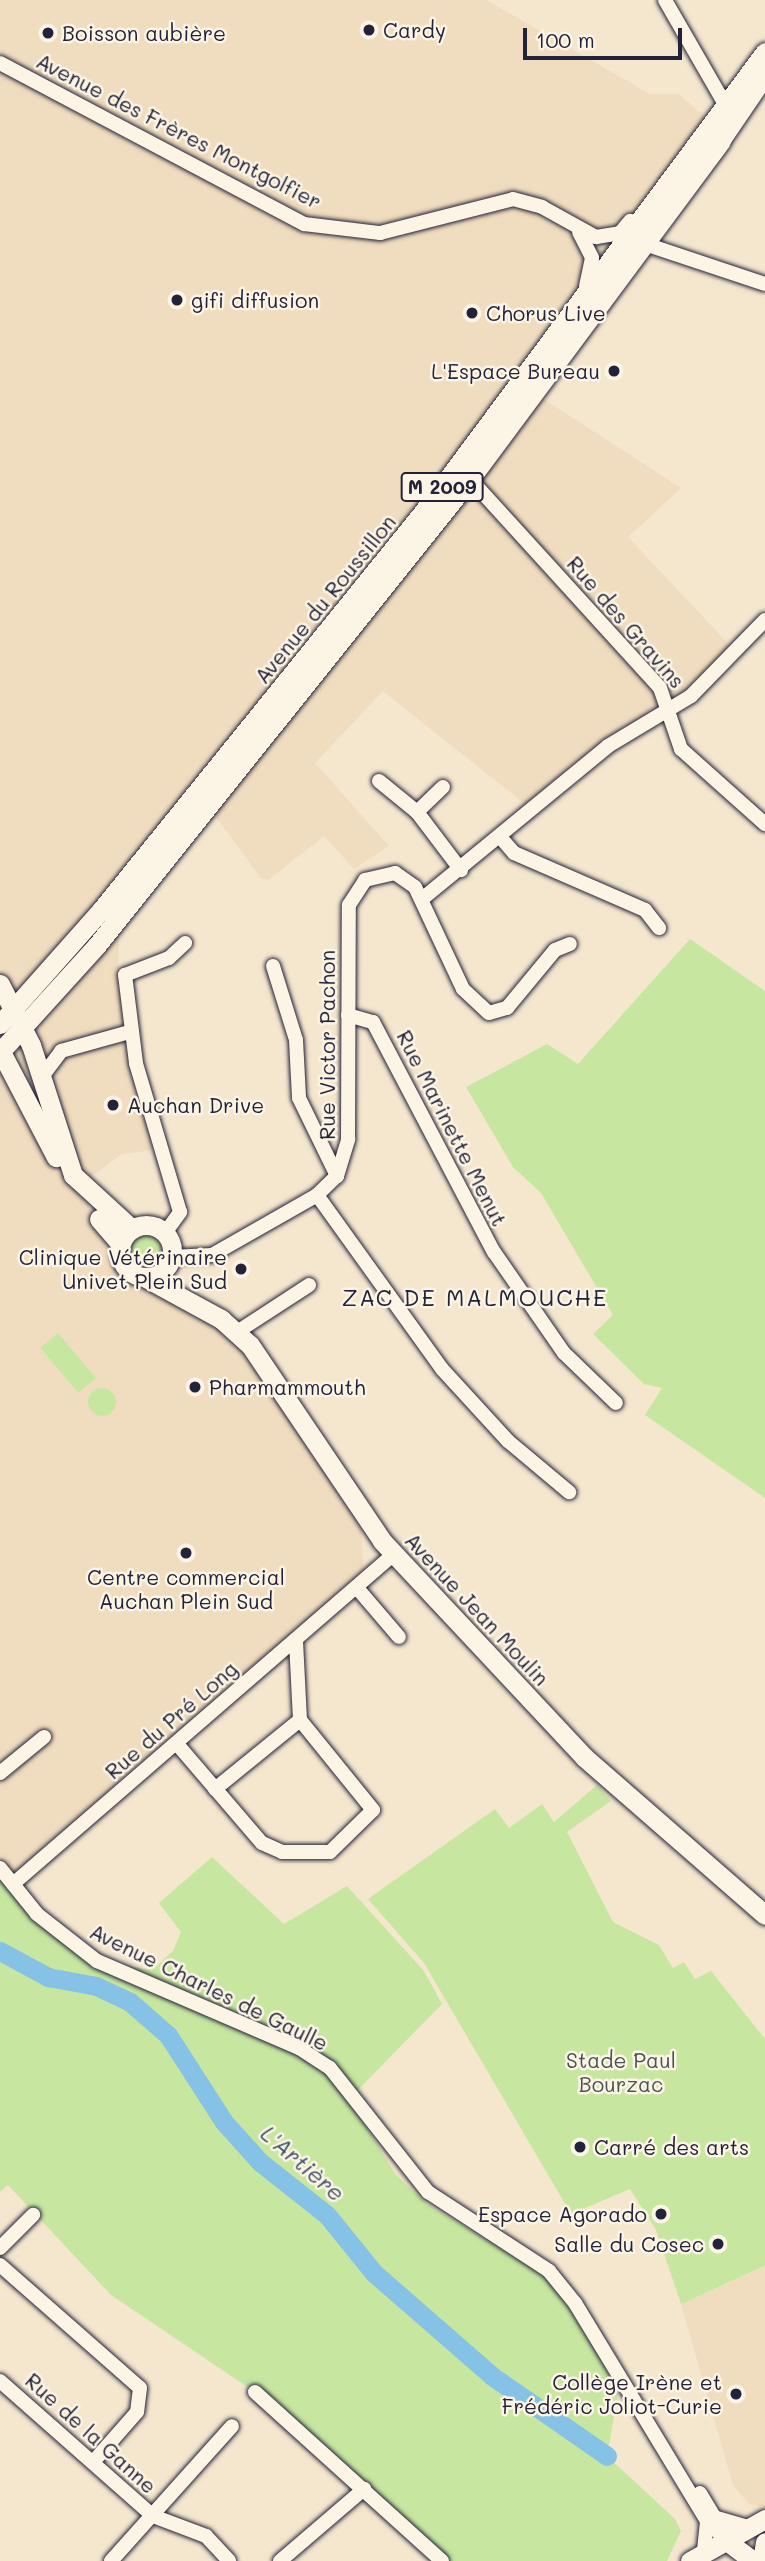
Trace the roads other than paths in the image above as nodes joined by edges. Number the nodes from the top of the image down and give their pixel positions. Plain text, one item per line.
1 (665, 0) edge
2 (765, 52) edge
3 (0, 63) edge
4 (765, 73) edge
5 (765, 85) edge
6 (726, 106) junction
7 (703, 150) junction
8 (579, 232) junction
9 (645, 244) junction
10 (765, 284) edge
11 (578, 304) junction
12 (470, 479) junction
13 (765, 620) edge
14 (671, 706) junction
15 (379, 781) dead end
16 (443, 787) dead end
17 (416, 812) junction
18 (765, 824) edge
19 (501, 838) junction
20 (461, 870) junction
21 (422, 899) junction
22 (659, 928) dead end
23 (186, 943) dead end
24 (570, 944) dead end
25 (273, 966) dead end
26 (0, 972) edge
27 (0, 984) edge
28 (36, 985) junction
29 (348, 1015) junction
30 (6, 1017) edge
31 (23, 1028) junction
32 (129, 1032) junction
33 (0, 1051) edge
34 (41, 1078) junction
35 (0, 1082) edge
36 (28, 1100) junction
37 (337, 1176) junction
38 (317, 1195) junction
39 (165, 1233) junction
40 (126, 1236) junction
41 (169, 1262) junction
42 (144, 1278) junction
43 (309, 1285) dead end
44 (193, 1303) junction
45 (237, 1332) junction
46 (616, 1403) dead end
47 (569, 1492) dead end
48 (394, 1553) junction
49 (358, 1589) junction
50 (399, 1637) dead end
51 (296, 1641) junction
52 (300, 1720) junction
53 (44, 1737) dead end
54 (177, 1744) junction
55 (0, 1773) edge
56 (215, 1789) junction
57 (0, 1868) edge
58 (13, 1884) junction
59 (765, 1915) edge
60 (33, 2215) dead end
61 (0, 2248) edge
62 (0, 2265) edge
63 (0, 2381) edge
64 (255, 2392) dead end
65 (232, 2426) dead end
66 (93, 2462) junction
67 (364, 2489) junction
68 (153, 2516) junction
69 (712, 2519) junction
70 (760, 2543) edge
71 (423, 2544) junction
72 (710, 2552) edge
73 (111, 2561) edge
74 (229, 2561) edge
75 (280, 2561) edge
76 (421, 2561) edge
77 (442, 2561) edge
78 (739, 2561) edge

1 - 6 street
2 - 6 main road, Avenue du Roussillon / M 2009
3 - 8 street, Avenue des Frères Montgolfier
4 - 7 highway
5 - 7 main road, Avenue du Roussillon / M 2009
6 - 7 main road, Avenue du Roussillon / M 2009
7 - 8 street
7 - 9 main road, Avenue du Roussillon / M 2009
7 - 11 main road, Avenue du Roussillon / M 2009
8 - 11 street
9 - 10 street
9 - 12 main road, Avenue du Roussillon / M 2009
11 - 28 main road, Avenue du Roussillon / M 2009
12 - 14 street, Rue des Gravins
12 - 31 main road, Avenue du Roussillon / M 2009
13 - 14 street
14 - 18 street, Rue des Gravins
14 - 19 street
15 - 17 street
16 - 17 street
17 - 20 street
19 - 20 street
19 - 22 street
20 - 21 street
21 - 24 street
21 - 29 street, Rue Victor Pachon
23 - 32 street
25 - 37 street
26 - 28 main road
27 - 30 main road
28 - 30 main road, Avenue du Roussillon / M 2009
29 - 37 street, Rue Victor Pachon
29 - 46 street, Rue Marinette Menut
30 - 31 main road
31 - 33 main road, Avenue du Roussillon / M 2009
31 - 34 main road
32 - 34 street
32 - 39 street
33 - 36 main road
34 - 40 main road
35 - 36 main road
36 - 40 main road
37 - 38 street, Rue Victor Pachon
38 - 41 street, Rue Victor Pachon
38 - 47 street
39 - 40 main road
39 - 41 main road
40 - 42 main road
41 - 42 main road
41 - 44 main road, Avenue Jean Moulin
42 - 44 main road, Avenue Jean Moulin
43 - 45 street
44 - 45 main road, Avenue Jean Moulin
45 - 48 main road, Avenue Jean Moulin
48 - 49 street, Rue du Pré Long
48 - 59 main road, Avenue Jean Moulin
49 - 50 street
49 - 51 street, Rue du Pré Long
51 - 52 street
51 - 54 street, Rue du Pré Long
52 - 56 street
52 - 56 street
53 - 55 street
54 - 56 street
54 - 58 street, Rue du Pré Long
57 - 58 street, Avenue Charles de Gaulle
58 - 69 street, Avenue Charles de Gaulle
60 - 61 street
62 - 66 street
63 - 66 street, Rue de la Ganne
64 - 67 street
65 - 68 street
66 - 68 street, Rue de la Ganne
67 - 71 street
67 - 75 street
68 - 73 street
68 - 74 street
69 - 70 street
69 - 72 street, Avenue Charles de Gaulle
69 - 72 street
70 - 72 main road
70 - 72 main road
71 - 76 street
71 - 77 street
72 - 78 main road

